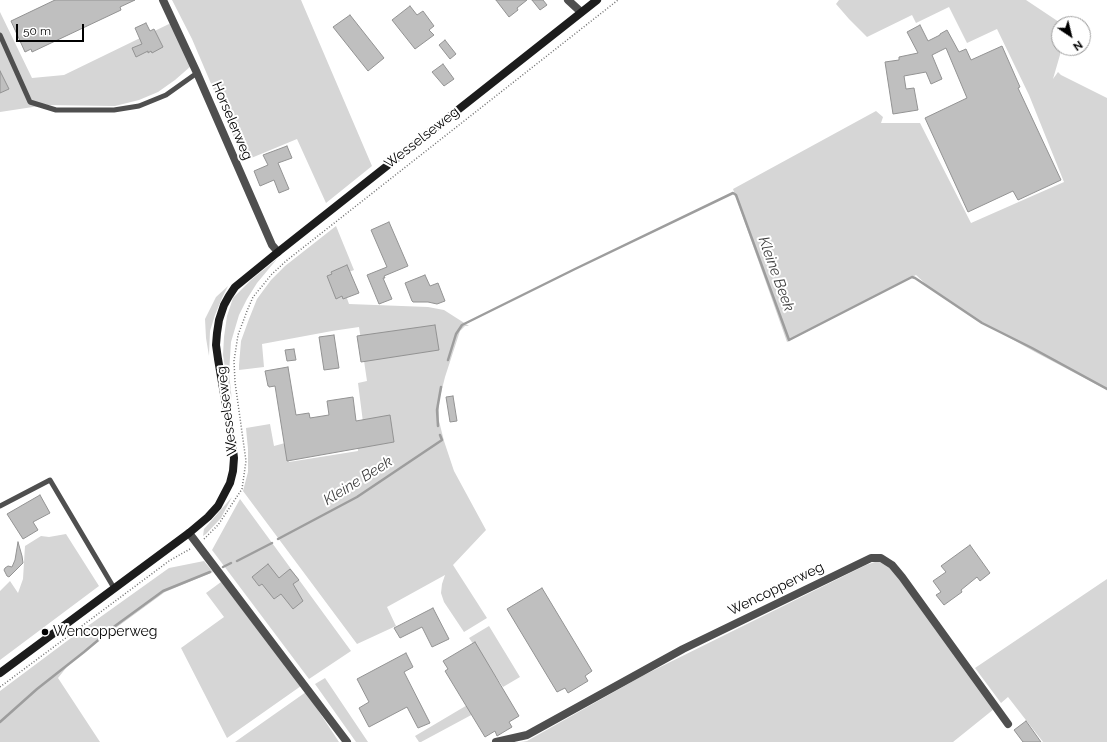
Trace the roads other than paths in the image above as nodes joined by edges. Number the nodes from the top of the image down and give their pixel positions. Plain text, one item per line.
1 (163, 0) edge
2 (568, 0) edge
3 (594, 1) edge
4 (582, 12) junction
5 (0, 35) edge
6 (198, 73) junction
7 (278, 252) junction
8 (0, 506) edge
9 (189, 532) junction
10 (114, 588) junction
11 (0, 673) edge
12 (1008, 724) dead end
13 (347, 742) edge
14 (496, 742) edge

1 - 6 street, Horselerweg
2 - 4 street
3 - 4 main road, Wesselseweg
4 - 7 main road, Wesselseweg
5 - 6 lane
6 - 7 street, Horselerweg
7 - 9 main road, Wesselseweg
8 - 10 lane
9 - 10 main road, Wesselseweg
9 - 13 street
10 - 11 main road, Wesselseweg
12 - 14 street, Wencopperweg

